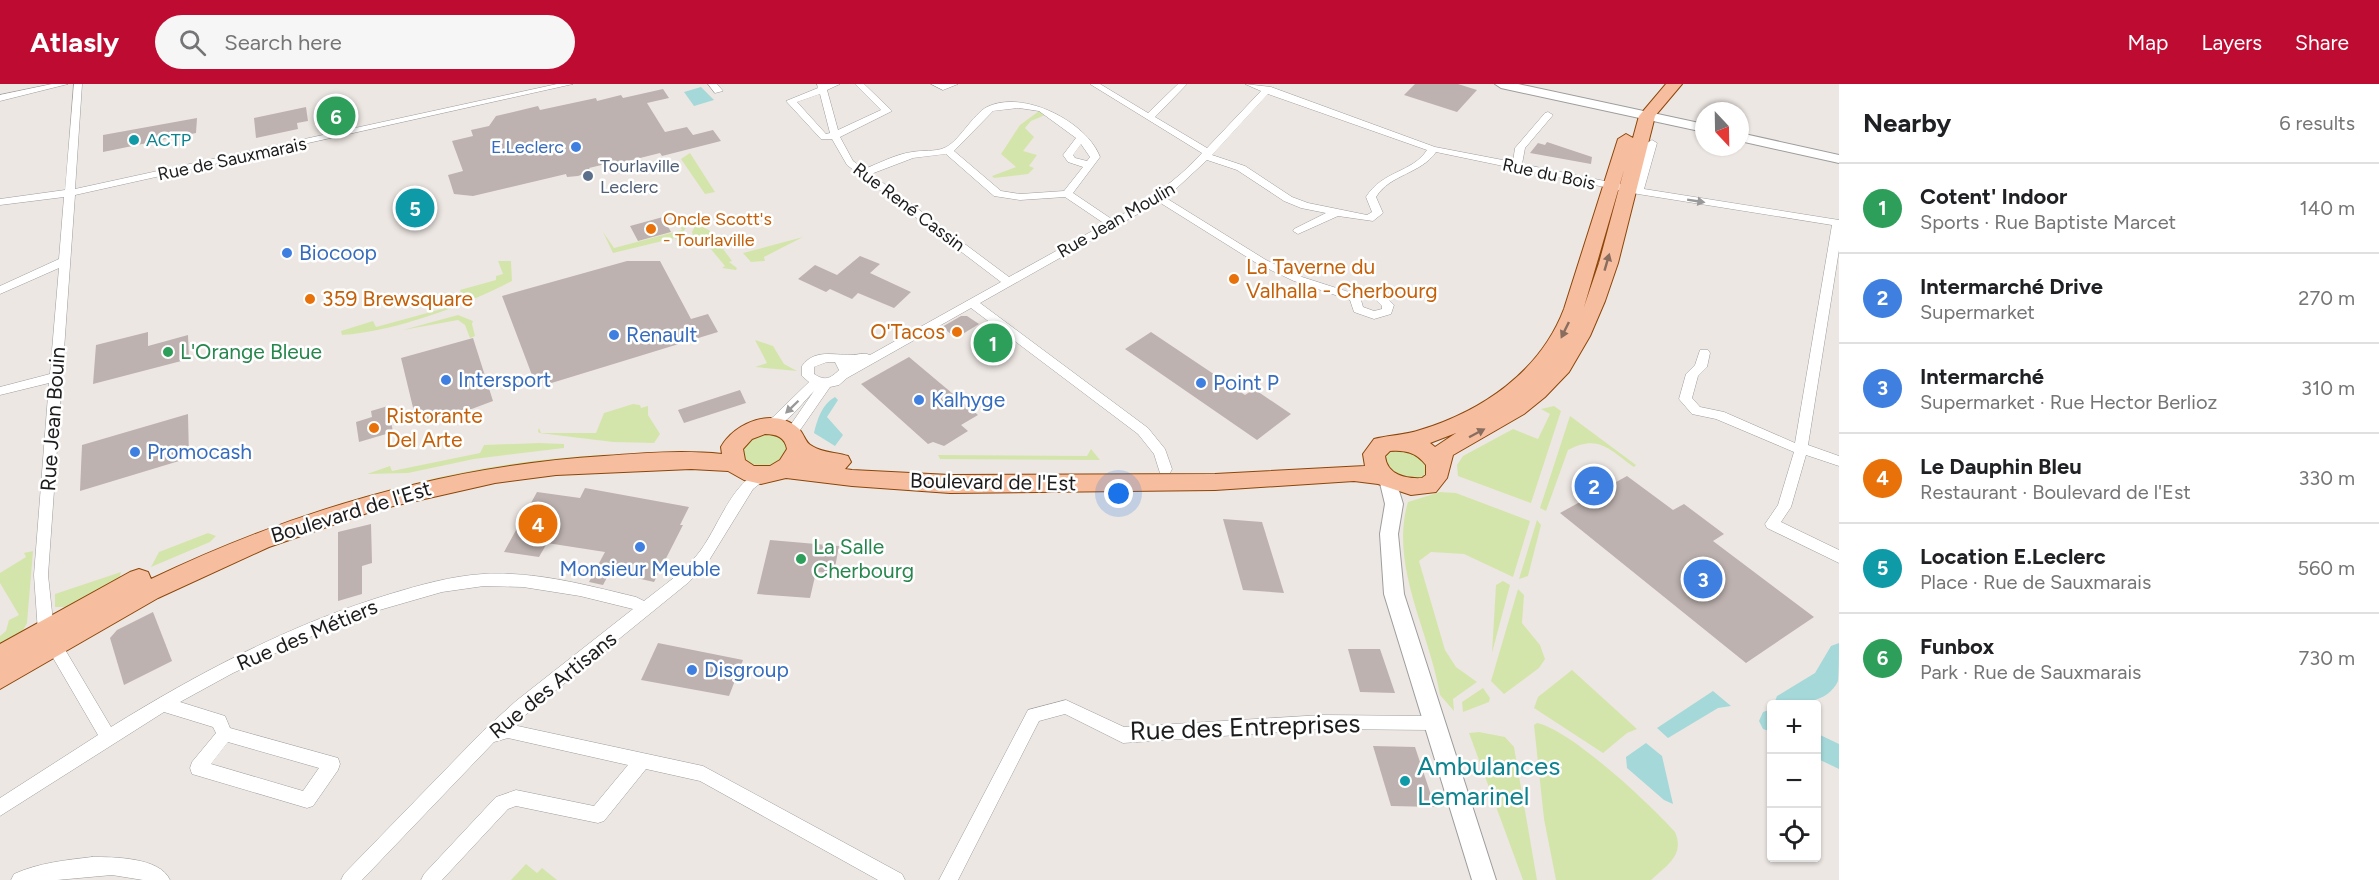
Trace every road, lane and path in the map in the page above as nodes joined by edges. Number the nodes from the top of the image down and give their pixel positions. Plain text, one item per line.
1 (64, 84) edge
2 (80, 84) edge
3 (569, 84) edge
4 (836, 84) edge
5 (859, 84) edge
6 (935, 84) edge
7 (954, 84) edge
8 (1094, 84) edge
9 (1183, 84) edge
10 (1253, 84) edge
11 (1501, 84) edge
12 (1675, 84) edge
13 (821, 87) edge
14 (1654, 87) edge
15 (1268, 89) junction
16 (0, 98) edge
17 (1641, 114) junction
18 (1548, 115) dead end
19 (1147, 117) junction
20 (1695, 127) edge
21 (836, 135) junction
22 (1081, 138) junction
23 (1749, 139) edge
24 (1652, 143) dead end
25 (1433, 149) junction
26 (948, 151) junction
27 (1206, 154) junction
28 (1839, 159) edge
29 (1088, 165) junction
30 (1516, 166) junction
31 (863, 173) junction
32 (1626, 189) junction
33 (71, 193) junction
34 (1067, 194) junction
35 (1159, 198) junction
36 (0, 202) edge
37 (1299, 203) junction
38 (1335, 213) junction
39 (1316, 222) junction
40 (1839, 223) edge
41 (1112, 224) junction
42 (1298, 231) dead end
43 (65, 261) junction
44 (1007, 281) junction
45 (0, 290) edge
46 (1355, 298) dead end
47 (973, 305) junction
48 (1704, 353) dead end
49 (840, 360) junction
50 (845, 374) junction
51 (56, 377) junction
52 (821, 383) junction
53 (0, 391) edge
54 (764, 426) junction
55 (795, 441) junction
56 (1406, 442) junction
57 (1801, 448) junction
58 (1374, 454) junction
59 (1163, 461) junction
60 (1839, 461) edge
61 (751, 469) junction
62 (1439, 471) junction
63 (1393, 486) junction
64 (1833, 554) edge
65 (646, 610) junction
66 (50, 639) junction
67 (0, 657) edge
68 (0, 677) edge
69 (161, 704) junction
70 (1434, 723) junction
71 (225, 734) junction
72 (108, 736) junction
73 (489, 736) junction
74 (642, 761) junction
75 (0, 808) edge
76 (20, 880) edge
77 (160, 880) edge
78 (350, 880) edge
79 (430, 880) edge
80 (896, 880) edge
81 (948, 880) edge
82 (1484, 880) edge

1 - 16 street
2 - 33 street, Rue Jean Bouin
3 - 33 street, Rue de Sauxmarais
4 - 13 street
5 - 21 street
6 - 7 street
8 - 19 street
9 - 19 street
10 - 15 street, Rue du Bois
11 - 17 street
12 - 17 main road
13 - 21 street, Rue René Cassin
13 - 21 street
14 - 17 main road
15 - 25 street, Rue du Bois
15 - 27 street, Rue Jean Moulin
17 - 20 street
17 - 32 main road
17 - 32 main road
18 - 30 street
19 - 27 street
21 - 31 street, Rue René Cassin
22 - 26 street
22 - 29 street
22 - 29 street
23 - 28 street
24 - 32 street
25 - 30 street, Rue du Bois
25 - 38 street
26 - 31 street
26 - 34 street
27 - 35 street, Rue Jean Moulin
27 - 37 street
29 - 34 street
30 - 32 street, Rue du Bois
31 - 44 street, Rue René Cassin
32 -> 40 street, Rue du Bois
32 -> 56 main road
62 -> 32 main road
33 - 36 street, Rue de Sauxmarais
33 - 43 street, Rue Jean Bouin
34 - 41 street
35 - 41 street, Rue Jean Moulin
35 - 46 street
37 - 38 street
37 - 39 street
38 - 39 street
39 - 42 street
40 - 57 street
41 - 44 street, Rue Jean Moulin
43 - 45 street
43 - 51 street, Rue Jean Bouin
44 - 47 street, Rue Jean Moulin
47 - 49 street, Rue Jean Moulin
47 - 50 street, Rue Jean Moulin
47 - 59 street
48 - 57 street
49 - 50 street
49 - 52 street, Rue Jean Moulin
50 - 52 street, Rue Jean Moulin
51 - 53 street
51 - 66 street, Rue Jean Bouin
52 -> 54 street, Rue Jean Moulin
52 - 55 street, Rue Jean Moulin
54 - 55 main road, Boulevard de l'Est
54 - 61 main road
55 - 59 main road, Boulevard de l'Est
55 - 61 main road
56 - 58 main road
56 - 62 main road
57 - 60 street
57 - 64 street
58 - 59 main road, Boulevard de l'Est
58 - 63 main road
61 - 63 main road, Boulevard de l'Est
61 - 65 street, Rue des Artisans
61 - 66 main road, Boulevard de l'Est
62 - 63 main road
63 - 70 street
65 - 69 street, Rue des Métiers
65 - 73 street, Rue des Artisans
66 - 67 main road, Boulevard de l'Est
66 - 68 main road, Boulevard de l'Est
66 - 72 street, Rue Jean Bouin
69 - 71 street
69 - 72 street, Rue des Métiers
70 - 81 street, Rue des Entreprises
70 - 82 street
71 - 71 street
72 - 75 street, Rue des Métiers
73 - 74 street
73 - 78 street, Rue des Artisans
74 - 79 street
74 - 80 street
76 - 77 street

